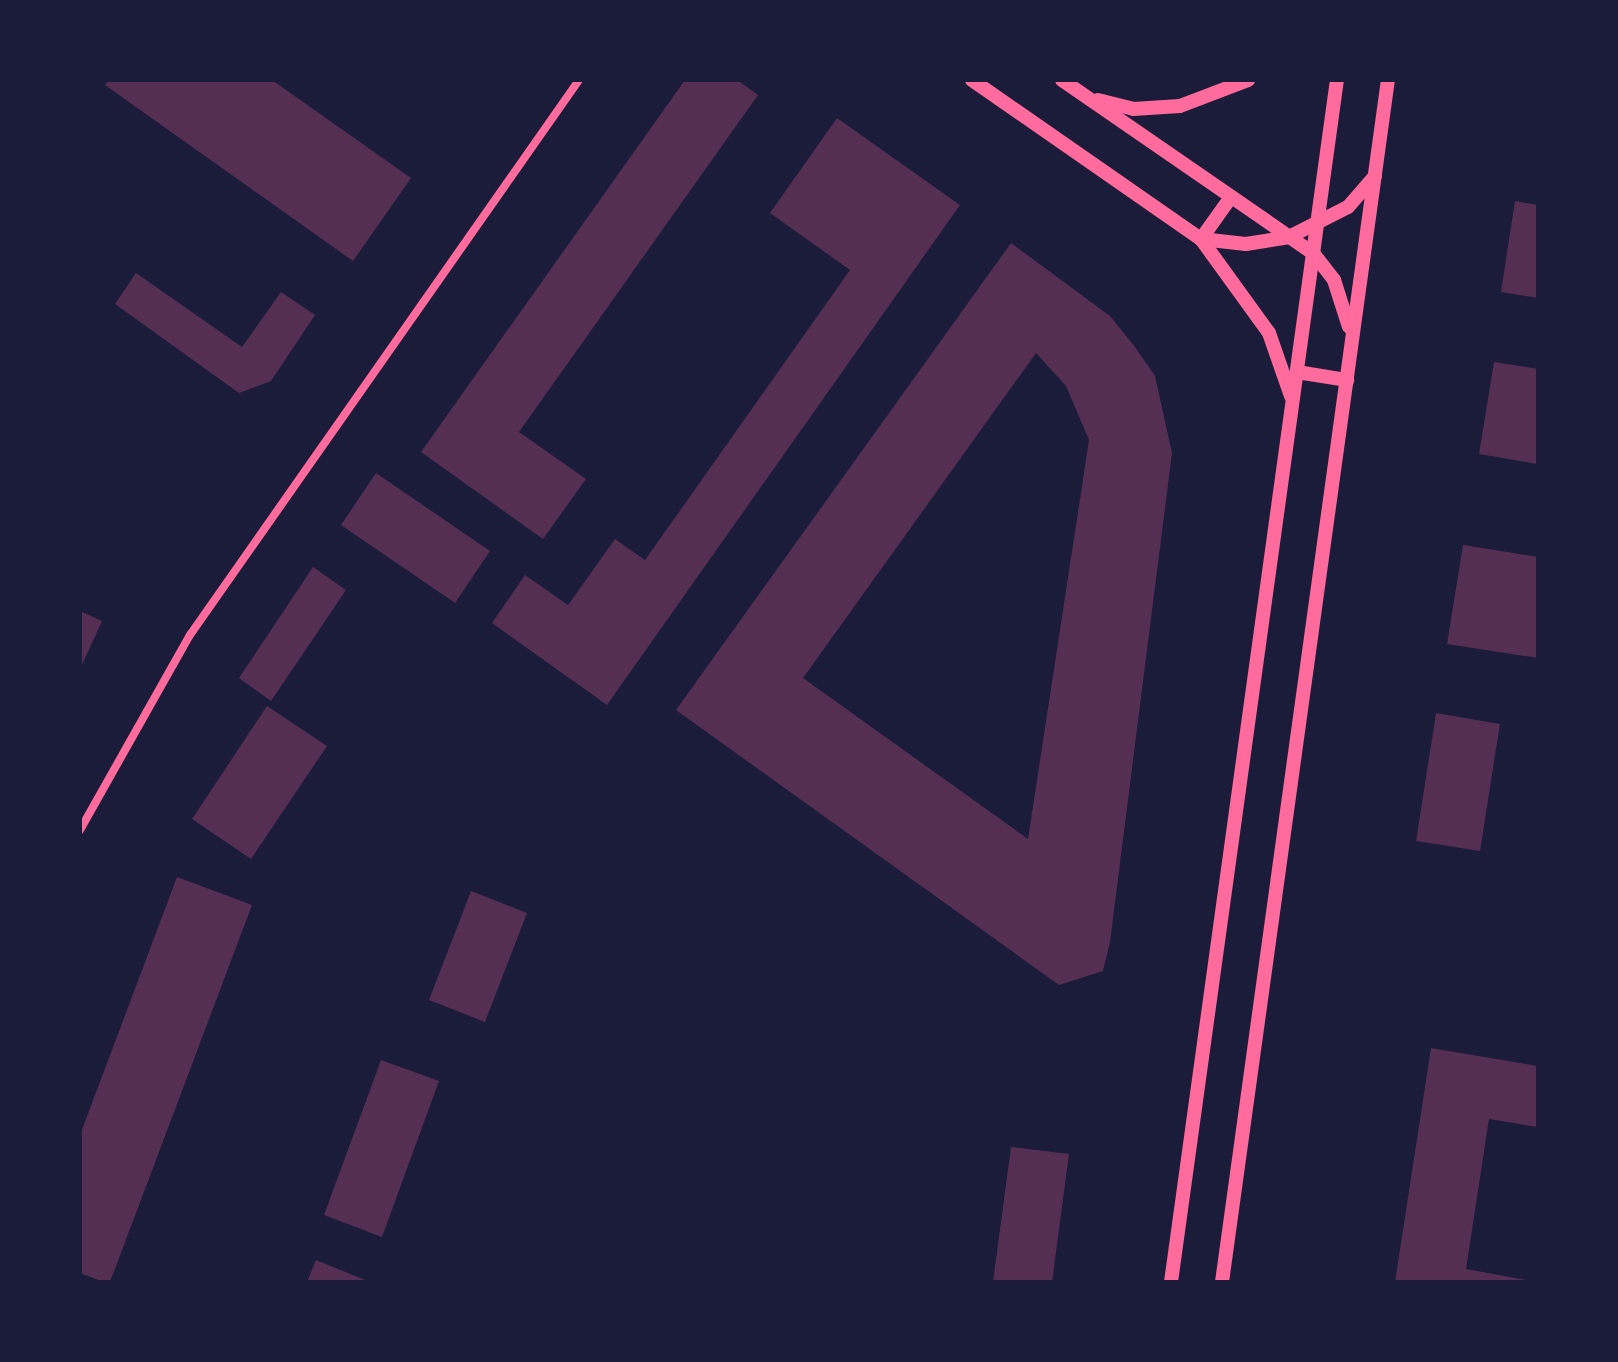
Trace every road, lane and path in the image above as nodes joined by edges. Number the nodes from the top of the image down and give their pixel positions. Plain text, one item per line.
1 (579, 80) edge
2 (972, 80) edge
3 (1062, 80) edge
4 (1248, 80) edge
5 (1337, 80) edge
6 (1388, 80) edge
7 (1086, 97) junction
8 (1375, 176) junction
9 (1231, 197) junction
10 (1317, 226) junction
11 (1289, 237) junction
12 (1201, 239) junction
13 (1313, 253) junction
14 (1352, 344) junction
15 (1297, 372) junction
16 (1347, 380) junction
17 (1293, 403) junction
18 (80, 830) edge
19 (1171, 1282) edge
20 (1222, 1282) edge

1 - 18 street
2 - 12 street
3 - 7 street
4 - 7 street
5 - 10 street
6 - 8 street
7 - 9 street
8 - 10 street
8 - 14 street
9 - 11 street
9 - 12 street
10 - 11 street
10 - 13 street
11 - 12 street
11 - 13 street
12 - 17 street
13 - 14 street
13 - 15 street
14 - 16 street
15 - 16 street
15 - 17 street
16 - 20 street
17 - 19 street

